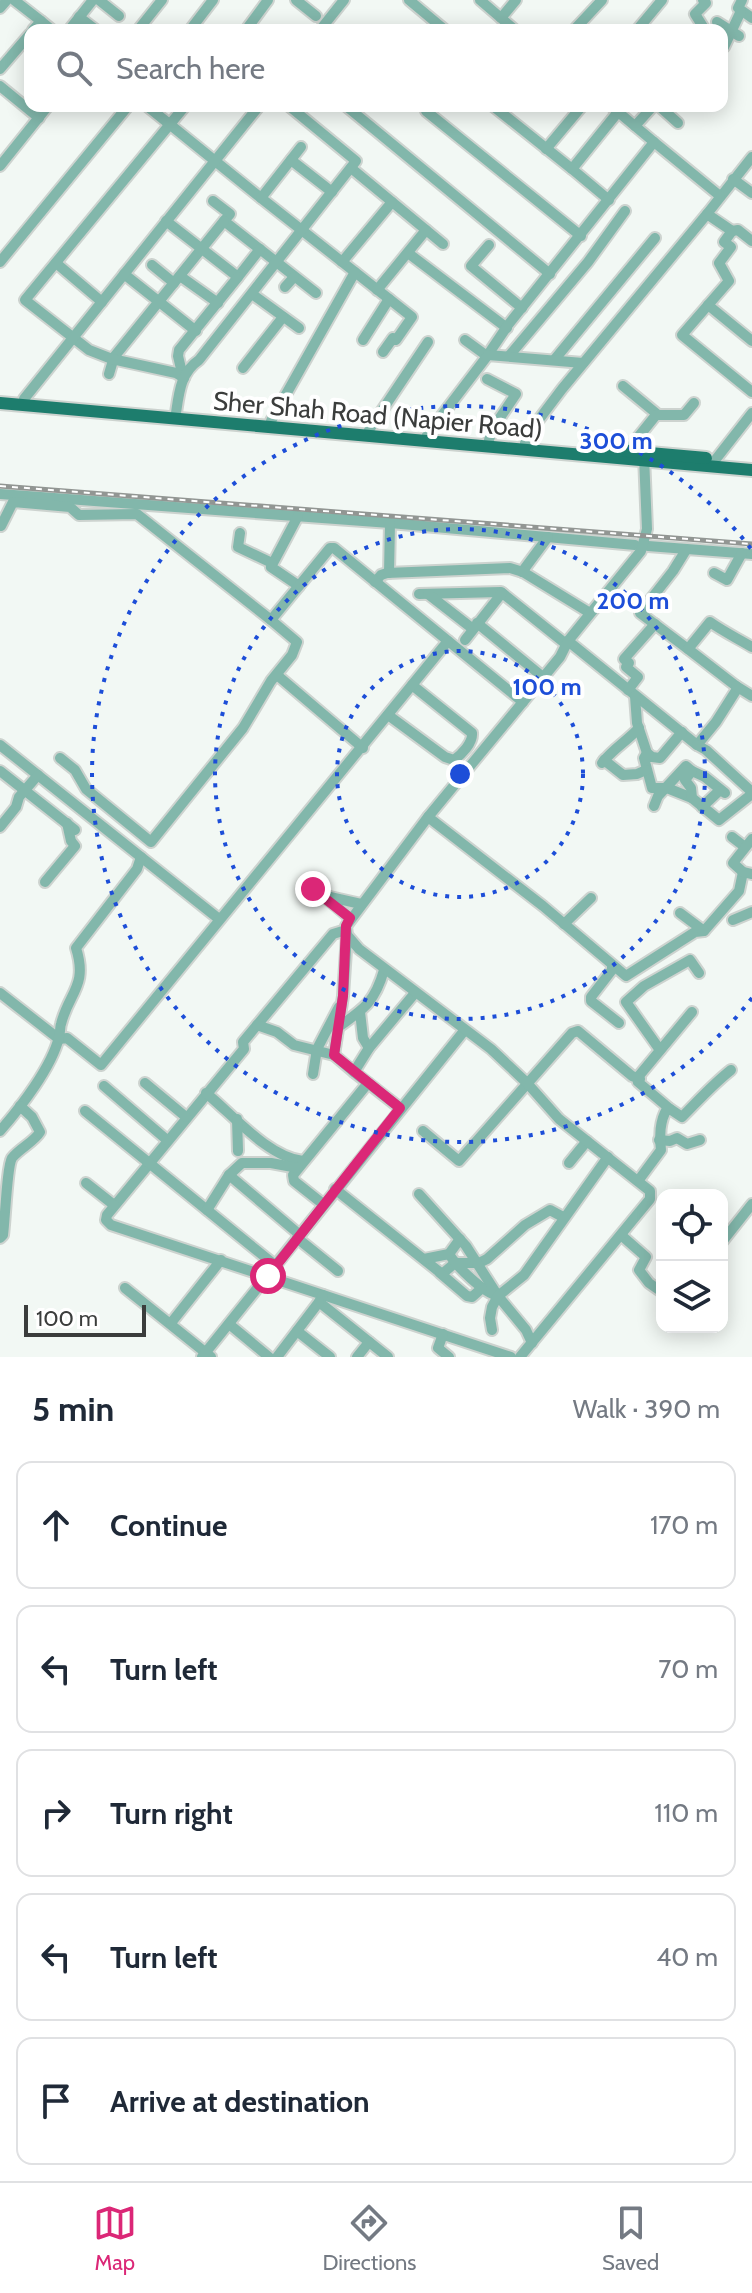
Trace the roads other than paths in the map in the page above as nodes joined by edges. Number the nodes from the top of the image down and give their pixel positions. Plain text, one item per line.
1 (7, 0) edge
2 (96, 0) edge
3 (162, 0) edge
4 (213, 0) edge
5 (268, 0) edge
6 (296, 0) edge
7 (344, 0) edge
8 (409, 0) edge
9 (480, 0) edge
10 (516, 0) edge
11 (602, 0) edge
12 (662, 0) edge
13 (703, 0) edge
14 (20, 2) edge
15 (742, 6) edge
16 (0, 8) edge
17 (119, 16) dead end
18 (316, 16) dead end
19 (79, 17) junction
20 (501, 18) junction
21 (752, 18) edge
22 (717, 22) dead end
23 (33, 24) edge
24 (74, 24) edge
25 (88, 24) edge
26 (143, 24) edge
27 (195, 24) edge
28 (250, 24) edge
29 (327, 24) edge
30 (438, 24) edge
31 (508, 24) edge
32 (580, 24) edge
33 (642, 24) edge
34 (700, 24) edge
35 (720, 24) edge
36 (728, 29) edge
37 (735, 34) junction
38 (24, 41) edge
39 (728, 42) edge
40 (0, 69) edge
41 (0, 86) edge
42 (24, 106) edge
43 (32, 112) edge
44 (44, 112) edge
45 (123, 112) edge
46 (155, 112) edge
47 (180, 112) edge
48 (254, 112) edge
49 (296, 112) edge
50 (353, 112) edge
51 (430, 112) edge
52 (500, 112) edge
53 (576, 112) edge
54 (613, 112) edge
55 (619, 112) edge
56 (648, 112) edge
57 (666, 112) edge
58 (39, 118) junction
59 (678, 123) dead end
60 (171, 124) junction
61 (635, 126) junction
62 (654, 142) junction
63 (301, 147) dead end
64 (546, 149) junction
65 (752, 157) edge
66 (216, 159) junction
67 (291, 160) junction
68 (0, 166) edge
69 (351, 168) junction
70 (572, 169) junction
71 (733, 179) junction
72 (332, 192) junction
73 (752, 193) edge
74 (720, 196) junction
75 (261, 198) junction
76 (609, 200) junction
77 (213, 201) dead end
78 (392, 202) junction
79 (625, 211) dead end
80 (707, 214) junction
81 (166, 221) junction
82 (224, 221) junction
83 (302, 230) junction
84 (426, 230) junction
85 (732, 231) junction
86 (581, 236) junction
87 (655, 238) dead end
88 (752, 241) edge
89 (443, 244) dead end
90 (489, 245) dead end
91 (260, 249) junction
92 (201, 250) junction
93 (408, 253) junction
94 (0, 262) edge
95 (342, 262) junction
96 (56, 263) junction
97 (277, 263) junction
98 (152, 265) dead end
99 (355, 272) junction
100 (124, 274) junction
101 (550, 274) junction
102 (238, 277) junction
103 (294, 277) junction
104 (177, 279) junction
105 (285, 287) dead end
106 (377, 290) junction
107 (316, 293) dead end
108 (252, 294) junction
109 (389, 299) junction
110 (102, 302) junction
111 (159, 302) junction
112 (217, 305) junction
113 (708, 305) junction
114 (522, 308) junction
115 (283, 317) junction
116 (232, 320) junction
117 (299, 328) dead end
118 (507, 328) junction
119 (196, 331) junction
120 (73, 338) junction
121 (363, 340) dead end
122 (465, 340) dead end
123 (752, 341) edge
124 (428, 342) dead end
125 (383, 352) dead end
126 (487, 356) junction
127 (509, 356) junction
128 (112, 359) junction
129 (555, 359) junction
130 (583, 363) junction
131 (243, 368) dead end
132 (109, 374) dead end
133 (184, 378) junction
134 (487, 379) dead end
135 (623, 386) dead end
136 (752, 392) edge
137 (24, 399) junction
138 (0, 400) edge
139 (694, 403) dead end
140 (752, 413) edge
141 (167, 414) junction
142 (657, 414) junction
143 (271, 424) junction
144 (369, 430) junction
145 (427, 435) junction
146 (489, 440) junction
147 (525, 443) junction
148 (627, 451) junction
149 (644, 457) junction
150 (716, 459) junction
151 (752, 462) edge
152 (752, 470) edge
153 (0, 494) edge
154 (298, 516) junction
155 (390, 523) junction
156 (1, 526) edge
157 (240, 533) dead end
158 (548, 537) junction
159 (635, 545) dead end
160 (648, 546) dead end
161 (686, 550) junction
162 (747, 554) edge
163 (272, 563) junction
164 (522, 572) junction
165 (389, 573) junction
166 (714, 573) dead end
167 (375, 582) junction
168 (299, 586) junction
169 (502, 593) junction
170 (590, 613) junction
171 (271, 620) junction
172 (655, 624) junction
173 (475, 626) junction
174 (465, 640) dead end
175 (448, 641) junction
176 (567, 642) junction
177 (752, 647) edge
178 (688, 649) junction
179 (277, 675) junction
180 (543, 677) junction
181 (412, 685) junction
182 (736, 686) junction
183 (632, 693) junction
184 (752, 696) edge
185 (523, 702) junction
186 (388, 715) junction
187 (639, 728) junction
188 (682, 732) junction
189 (0, 745) edge
190 (697, 745) junction
191 (363, 748) junction
192 (647, 753) junction
193 (60, 758) dead end
194 (728, 769) junction
195 (646, 770) junction
196 (0, 771) edge
197 (692, 771) junction
198 (38, 775) junction
199 (667, 788) junction
200 (26, 790) junction
201 (720, 790) junction
202 (752, 793) edge
203 (692, 798) junction
204 (654, 806) dead end
205 (702, 807) junction
206 (428, 817) junction
207 (0, 827) edge
208 (732, 837) dead end
209 (749, 843) edge
210 (141, 857) junction
211 (748, 873) edge
212 (45, 882) dead end
213 (739, 891) junction
214 (591, 898) dead end
215 (750, 898) edge
216 (361, 904) junction
217 (752, 912) edge
218 (680, 913) dead end
219 (350, 918) junction
220 (219, 919) junction
221 (733, 920) dead end
222 (564, 924) junction
223 (704, 931) junction
224 (346, 932) junction
225 (326, 943) junction
226 (345, 949) junction
227 (659, 957) junction
228 (612, 965) junction
229 (384, 970) junction
230 (668, 972) junction
231 (699, 973) dead end
232 (0, 993) edge
233 (415, 993) junction
234 (342, 1002) junction
235 (360, 1012) junction
236 (692, 1012) dead end
237 (619, 1023) dead end
238 (257, 1025) junction
239 (337, 1028) junction
240 (464, 1031) junction
241 (59, 1039) junction
242 (369, 1048) junction
243 (317, 1049) junction
244 (660, 1050) junction
245 (334, 1055) junction
246 (731, 1070) dead end
247 (354, 1072) junction
248 (313, 1074) dead end
249 (638, 1077) junction
250 (145, 1083) dead end
251 (368, 1083) junction
252 (104, 1086) dead end
253 (524, 1086) junction
254 (206, 1093) junction
255 (20, 1106) junction
256 (400, 1108) junction
257 (670, 1109) junction
258 (85, 1111) dead end
259 (186, 1117) junction
260 (237, 1119) junction
261 (0, 1131) edge
262 (423, 1131) dead end
263 (167, 1140) junction
264 (659, 1140) junction
265 (700, 1140) dead end
266 (587, 1141) junction
267 (238, 1151) dead end
268 (608, 1157) junction
269 (148, 1162) junction
270 (569, 1163) dead end
271 (301, 1164) junction
272 (229, 1175) junction
273 (638, 1181) junction
274 (86, 1183) dead end
275 (335, 1189) junction
276 (419, 1194) dead end
277 (323, 1204) junction
278 (752, 1204) edge
279 (114, 1205) junction
280 (207, 1210) junction
281 (563, 1217) junction
282 (728, 1234) edge
283 (621, 1235) junction
284 (299, 1237) junction
285 (0, 1238) edge
286 (460, 1239) junction
287 (424, 1259) junction
288 (452, 1259) junction
289 (221, 1260) junction
290 (479, 1263) junction
291 (276, 1266) junction
292 (338, 1271) dead end
293 (440, 1273) junction
294 (268, 1276) junction
295 (125, 1288) dead end
296 (482, 1288) junction
297 (656, 1288) edge
298 (498, 1296) junction
299 (321, 1298) junction
300 (171, 1323) junction
301 (229, 1324) junction
302 (492, 1330) dead end
303 (297, 1331) junction
304 (443, 1334) junction
305 (369, 1342) junction
306 (532, 1343) junction
307 (206, 1355) edge
308 (269, 1357) edge
309 (277, 1357) edge
310 (330, 1357) edge
311 (357, 1357) edge
312 (388, 1357) edge
313 (449, 1357) edge
314 (511, 1357) edge
315 (520, 1357) edge

1 - 16 street
2 - 17 street
2 - 19 street
3 - 26 street
4 - 27 street
5 - 28 street
6 - 18 street
7 - 29 street
8 - 30 street
9 - 20 street
10 - 20 street
11 - 32 street
12 - 33 street
13 - 34 street
14 - 23 street
15 - 21 street
15 - 37 street
19 - 24 street
19 - 25 street
20 - 31 street
22 - 35 street
36 - 37 street
37 - 39 street
38 - 40 street
41 - 42 street
43 - 58 street
44 - 58 street
45 - 94 street
46 - 60 street
47 - 60 street
48 - 66 street
49 - 69 street
50 - 101 street
51 - 86 street
52 - 64 street
53 - 64 street
54 - 70 street
55 - 61 street
56 - 61 street
57 - 59 street
58 - 68 street
60 - 66 street
60 - 96 street
61 - 62 street
62 - 74 street
62 - 76 street
63 - 67 street
64 - 70 street
65 - 71 street
66 - 75 street
66 - 81 street
67 - 72 street
67 - 75 street
69 - 72 street
69 - 78 street
70 - 76 street
71 - 73 street
71 - 74 street
72 - 83 street
74 - 80 street
75 - 83 street
76 - 86 street
77 - 82 street
78 - 84 street
78 - 95 street
79 - 127 street
80 - 85 street
80 - 130 street
81 - 92 street
81 - 100 street
82 - 91 street
82 - 92 street
83 - 95 street
83 - 97 street
84 - 89 street
84 - 93 street
85 - 88 street
85 - 113 street
86 - 101 street
87 - 129 street
90 - 114 street
91 - 97 street
91 - 102 street
92 - 102 street
92 - 104 street
93 - 106 street
93 - 118 street
95 - 99 street
96 - 110 street
96 - 120 street
97 - 103 street
97 - 108 street
98 - 104 street
99 - 106 street
99 - 143 street
100 - 110 street
100 - 111 street
101 - 114 street
102 - 112 street
103 - 105 street
103 - 107 street
104 - 111 street
104 - 112 street
106 - 109 street
108 - 115 street
108 - 116 street
109 - 121 street
109 - 125 street
110 - 120 street
111 - 119 street
111 - 128 street
112 - 116 street
112 - 119 street
113 - 123 street
113 - 136 street
114 - 118 street
115 - 117 street
115 - 131 street
116 - 133 street
118 - 126 street
119 - 133 street
120 - 128 street
120 - 137 street
122 - 126 street
124 - 144 street
126 - 127 street
126 - 145 street
127 - 129 street
128 - 132 street
128 - 133 street
129 - 130 street
130 - 147 street
133 - 141 street
134 - 146 street
135 - 142 street
137 - 138 main road, Sher Shah Road (Napier Road)
137 - 141 main road, Sher Shah Road (Napier Road)
138 - 141 main road, Sher Shah Road (Napier Road)
139 - 142 street
140 - 150 street
141 - 143 main road, Sher Shah Road (Napier Road)
142 - 148 street
143 - 144 main road, Sher Shah Road (Napier Road)
143 - 149 main road, Sher Shah Road (Napier Road)
144 - 145 main road, Sher Shah Road (Napier Road)
145 - 146 main road, Sher Shah Road (Napier Road)
146 - 147 main road, Sher Shah Road (Napier Road)
147 - 148 main road, Sher Shah Road (Napier Road)
148 - 149 main road, Sher Shah Road (Napier Road)
149 - 150 main road, Sher Shah Road (Napier Road)
149 - 152 main road, Sher Shah Road (Napier Road)
149 - 170 street
150 - 151 main road, Sher Shah Road (Napier Road)
153 - 154 street
154 - 155 street
154 - 163 street
155 - 158 street
155 - 165 street
156 - 171 street
157 - 163 street
158 - 159 street
158 - 164 street
160 - 161 street
161 - 162 street
161 - 172 street
162 - 166 street
163 - 168 street
164 - 165 street
164 - 170 street
165 - 167 street
167 - 168 street
167 - 175 street
168 - 171 street
169 - 173 street
169 - 173 street
169 - 176 street
170 - 176 street
171 - 179 street
172 - 178 street
172 - 183 street
173 - 174 street
173 - 180 street
175 - 181 street
175 - 185 street
176 - 180 street
176 - 183 street
177 - 178 street
178 - 182 street
179 - 191 street
179 - 193 street
180 - 185 street
181 - 186 street
181 - 186 street
182 - 184 street
182 - 190 street
183 - 187 street
183 - 188 street
185 - 206 street
186 - 191 street
187 - 192 street
187 - 195 street
188 - 190 street
188 - 192 street
189 - 198 street
190 - 194 street
191 - 220 street
192 - 195 street
194 - 201 street
194 - 202 street
195 - 199 street
196 - 200 street
197 - 199 street
197 - 201 street
197 - 203 street
198 - 200 street
198 - 210 street
199 - 203 street
199 - 204 street
200 - 207 street
200 - 212 street
201 - 205 street
202 - 205 street
203 - 205 street
206 - 216 street
206 - 222 street
208 - 209 street
209 - 211 street
210 - 220 street
210 - 241 street
211 - 213 street
213 - 215 street
213 - 223 street
214 - 222 street
216 - 219 street
216 - 219 street
217 - 221 street
218 - 223 street
219 - 224 street
220 - 241 street
222 - 228 street
223 - 227 street
224 - 225 street
224 - 226 street
224 - 229 street
225 - 226 street
225 - 238 street
226 - 234 street
227 - 228 street
227 - 230 street
228 - 237 street
229 - 233 street
229 - 235 street
230 - 231 street
230 - 244 street
232 - 241 street
233 - 240 street
233 - 242 street
234 - 239 street
234 - 243 street
235 - 239 street
235 - 242 street
236 - 244 street
238 - 243 street
238 - 254 street
239 - 245 street
240 - 253 street
240 - 256 street
241 - 255 street
242 - 247 street
243 - 245 street
243 - 248 street
244 - 249 street
245 - 247 street
246 - 257 street
247 - 251 street
249 - 253 street
249 - 257 street
250 - 259 street
251 - 256 street
251 - 271 street
252 - 263 street
253 - 262 street
253 - 266 street
254 - 259 street
254 - 260 street
255 - 261 street
255 - 285 street
256 - 275 street
257 - 264 street
258 - 269 street
259 - 263 street
260 - 267 street
260 - 271 street
263 - 269 street
264 - 265 street
264 - 273 street
266 - 268 street
266 - 270 street
268 - 273 street
268 - 281 street
269 - 279 street
269 - 280 street
271 - 272 street
271 - 277 street
272 - 280 street
272 - 284 street
273 - 283 street
274 - 279 street
275 - 277 street
275 - 287 street
276 - 286 street
277 - 284 street
278 - 282 street
279 - 289 street
280 - 291 street
281 - 290 street
281 - 298 street
283 - 297 street
283 - 306 street
284 - 291 street
284 - 292 street
286 - 288 street
286 - 290 street
287 - 288 street
287 - 293 street
288 - 290 street
288 - 293 street
288 - 296 street
289 - 294 street
289 - 300 street
290 - 298 street
291 - 294 street
293 - 296 street
294 - 299 street
294 - 301 street
295 - 300 street
296 - 298 street
298 - 302 street
298 - 306 street
299 - 303 street
299 - 304 street
299 - 305 street
300 - 307 street
301 - 307 street
301 - 308 street
303 - 309 street
303 - 310 street
304 - 313 street
304 - 314 street
305 - 311 street
305 - 312 street
306 - 315 street

